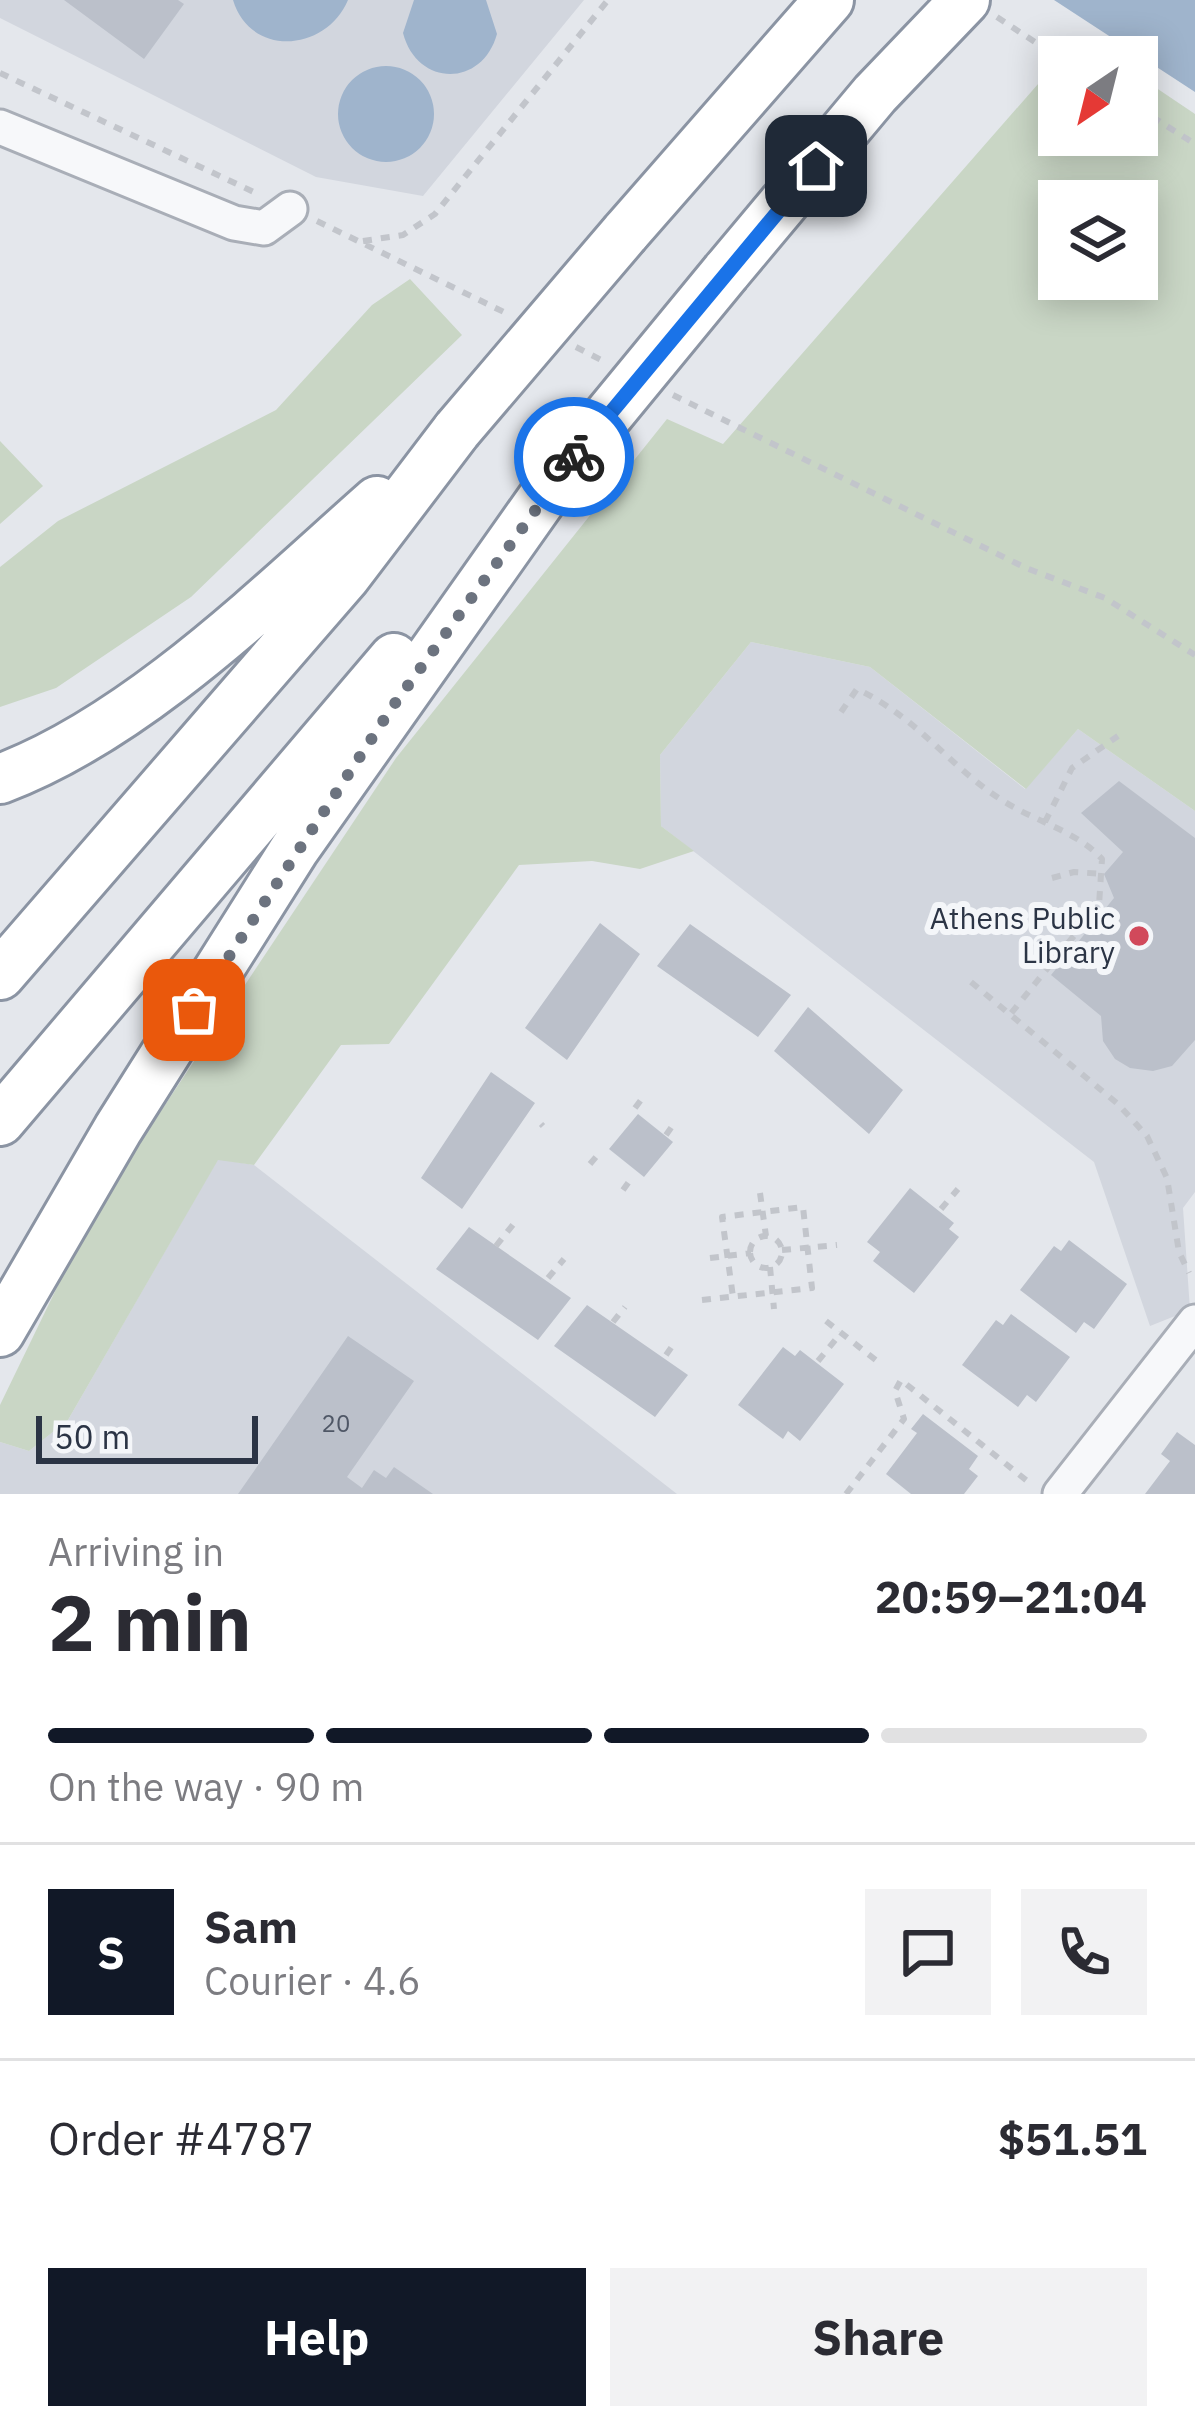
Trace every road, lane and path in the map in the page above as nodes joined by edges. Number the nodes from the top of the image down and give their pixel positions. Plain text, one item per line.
1 (608, 0) edge
2 (978, 6) edge
3 (819, 8) edge
4 (1038, 45) edge
5 (0, 73) edge
6 (1158, 120) edge
7 (0, 127) edge
8 (1195, 144) edge
9 (290, 209) junction
10 (359, 241) junction
11 (531, 326) dead end
12 (574, 346) dead end
13 (617, 368) dead end
14 (660, 389) dead end
15 (457, 430) junction
16 (556, 479) junction
17 (1195, 655) edge
18 (841, 712) dead end
19 (1118, 736) dead end
20 (0, 779) edge
21 (1045, 822) junction
22 (1104, 874) junction
23 (1052, 878) dead end
24 (1065, 919) dead end
25 (1080, 930) junction
26 (1034, 960) dead end
27 (1047, 969) junction
28 (0, 975) edge
29 (971, 982) dead end
30 (1007, 1017) junction
31 (641, 1100) dead end
32 (635, 1108) dead end
33 (0, 1121) edge
34 (674, 1125) dead end
35 (666, 1135) dead end
36 (633, 1176) dead end
37 (958, 1189) dead end
38 (623, 1190) dead end
39 (760, 1193) dead end
40 (768, 1200) dead end
41 (941, 1209) dead end
42 (776, 1210) junction
43 (763, 1212) junction
44 (515, 1221) dead end
45 (766, 1236) junction
46 (837, 1245) dead end
47 (496, 1246) dead end
48 (807, 1247) junction
49 (782, 1250) junction
50 (751, 1253) junction
51 (727, 1256) junction
52 (710, 1258) dead end
53 (564, 1259) dead end
54 (720, 1266) dead end
55 (770, 1268) junction
56 (730, 1273) junction
57 (1189, 1273) dead end
58 (548, 1278) dead end
59 (772, 1293) junction
60 (733, 1297) junction
61 (702, 1300) dead end
62 (625, 1307) dead end
63 (774, 1309) dead end
64 (613, 1322) dead end
65 (826, 1322) dead end
66 (1195, 1322) edge
67 (0, 1332) edge
68 (841, 1333) junction
69 (673, 1346) dead end
70 (666, 1355) dead end
71 (818, 1361) dead end
72 (878, 1361) dead end
73 (1046, 1489) edge
74 (846, 1494) edge

1 - 10 path
2 - 4 path
2 - 16 highway, bridge
3 - 15 highway, bridge
5 - 9 path
6 - 8 path
7 - 9 street
9 - 10 path
10 - 11 path
12 - 13 path
14 - 17 path
15 - 20 highway
15 - 28 highway
16 - 33 highway
16 - 67 highway
18 - 21 path
19 - 21 path
21 - 22 path
22 - 23 path
22 - 25 path
24 - 25 path
25 - 27 path
26 - 27 path
27 - 30 path
29 - 30 path
30 - 57 path
31 - 32 path
34 - 35 path
36 - 38 path
37 - 41 path
39 - 43 path
40 - 42 path
42 - 43 path
42 - 48 path
43 - 45 path
43 - 51 path
44 - 47 path
45 - 49 path
45 - 50 path
46 - 48 path
48 - 49 path
48 - 59 path
49 - 55 path
50 - 51 path
50 - 55 path
51 - 52 path
51 - 56 path
53 - 58 path
54 - 56 path
55 - 59 path
56 - 60 path
59 - 60 path
59 - 63 path
60 - 61 path
62 - 64 path
65 - 68 path
66 - 73 street
68 - 71 path
68 - 72 path
69 - 70 path
73 - 74 path

